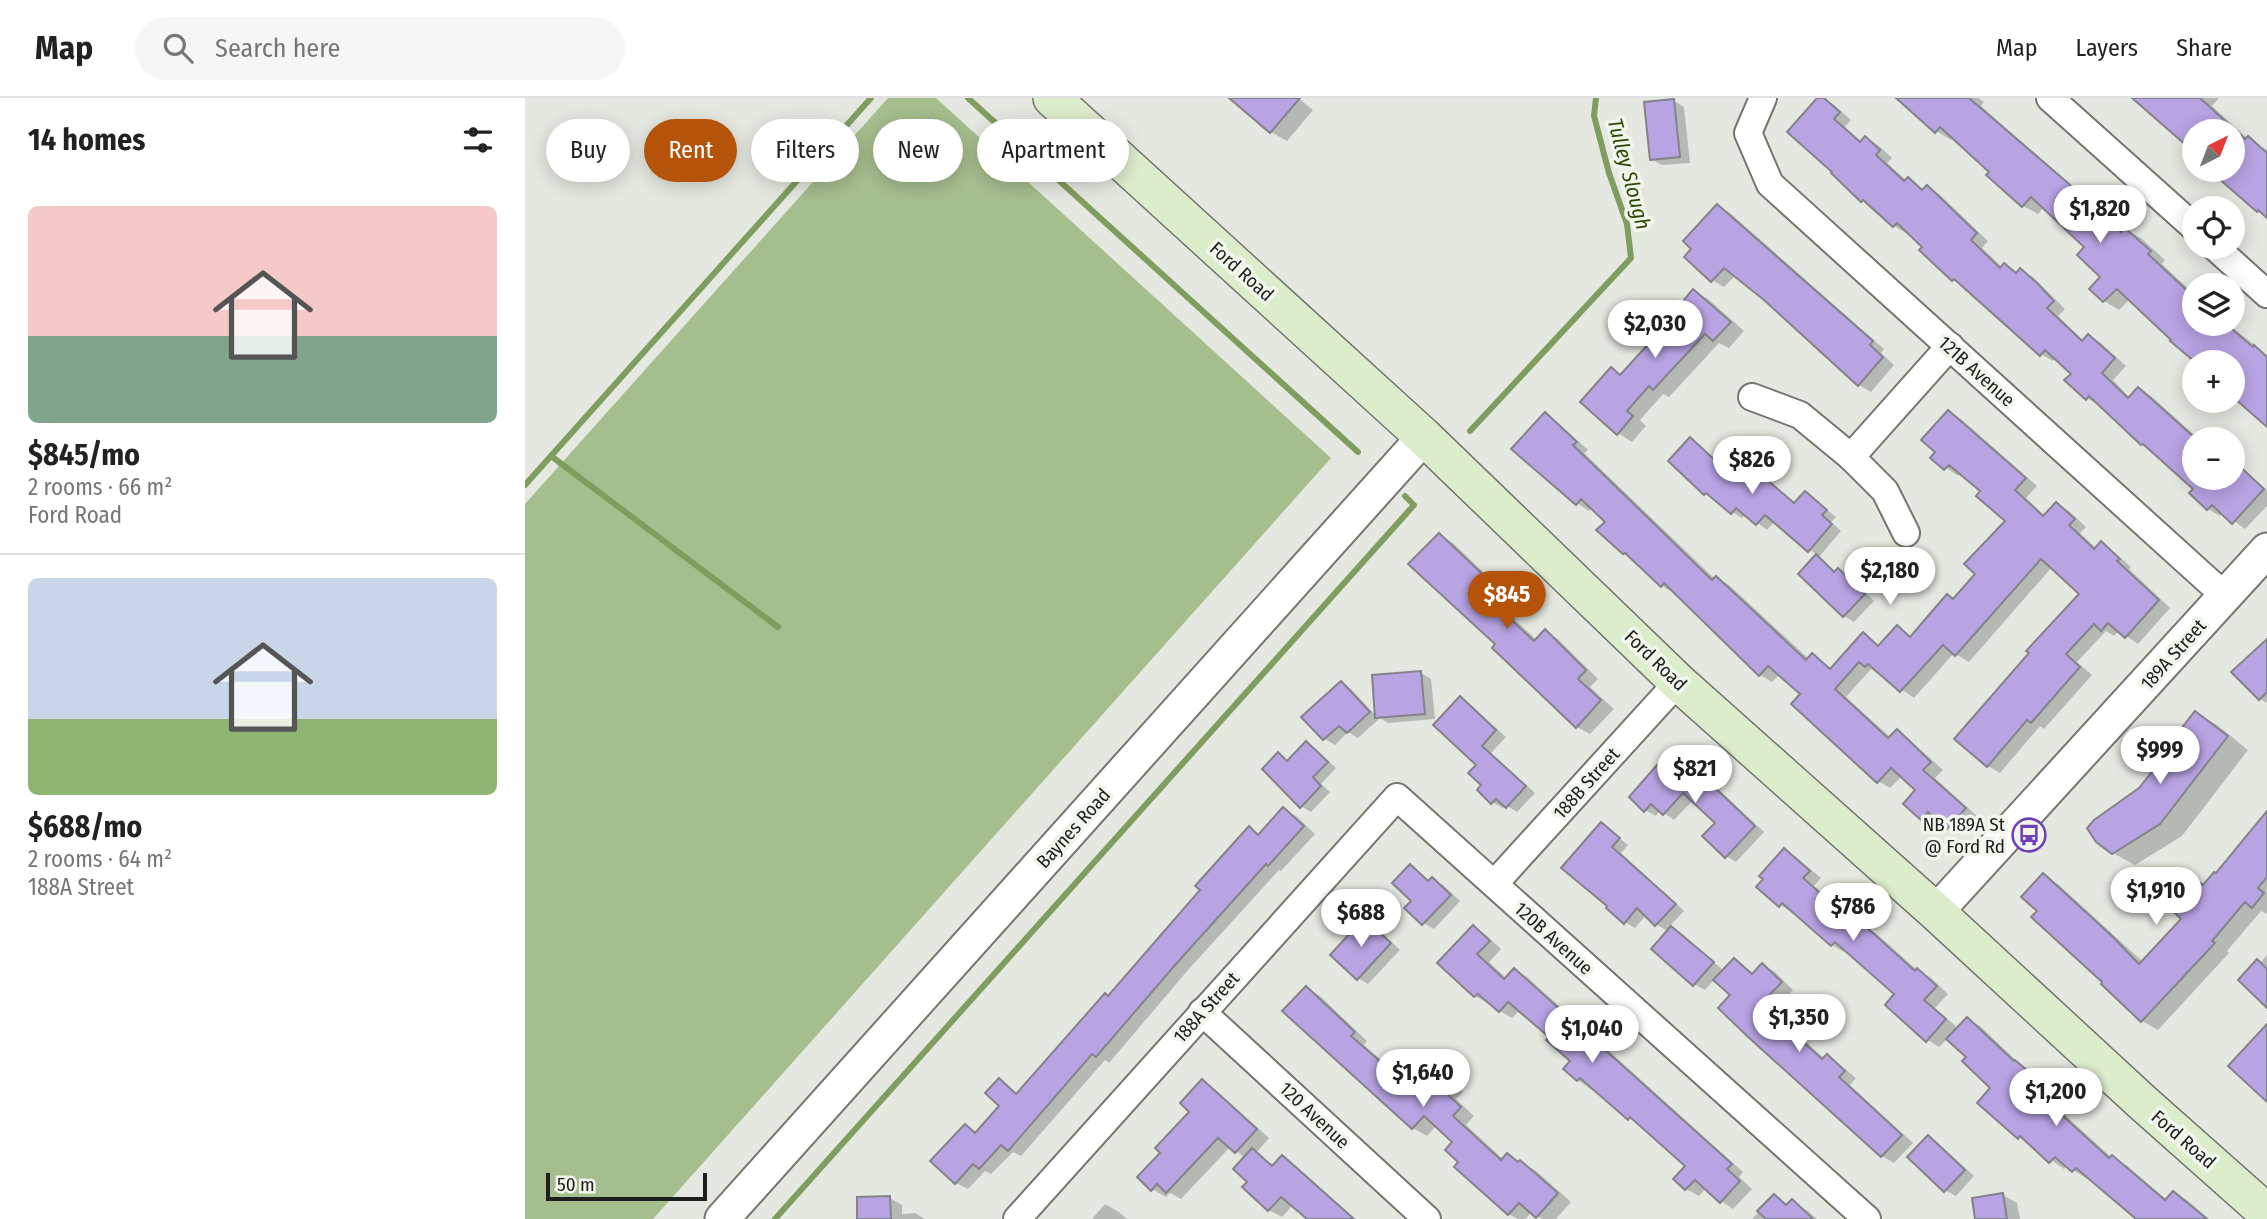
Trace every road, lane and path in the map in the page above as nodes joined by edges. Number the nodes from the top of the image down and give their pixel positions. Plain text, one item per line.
1 (1052, 98) edge
2 (1763, 98) edge
3 (2050, 98) edge
4 (2182, 216) edge
5 (2228, 259) edge
6 (2267, 294) edge
7 (1950, 346) junction
8 (1752, 397) dead end
9 (1424, 437) junction
10 (1851, 457) junction
11 (1906, 533) dead end
12 (2267, 550) edge
13 (2225, 596) junction
14 (1678, 682) junction
15 (1397, 797) joint
16 (1495, 884) junction
17 (1936, 912) junction
18 (1202, 1012) junction
19 (2267, 1213) edge
20 (722, 1219) edge
21 (1017, 1219) edge
22 (1427, 1219) edge
23 (1867, 1219) edge

1 - 9 main road, Ford Road
2 - 7 street, 121B Avenue
3 - 4 street
5 - 6 street
7 - 10 street
7 - 13 street, 121B Avenue
8 - 10 street
9 - 14 main road, Ford Road
9 - 20 street, Baynes Road
10 - 11 street
12 - 13 street, 189A Street
13 - 17 street, 189A Street
14 - 16 street, 188B Street
14 - 17 main road, Ford Road
15 - 16 street, 120B Avenue
15 - 18 street, 188A Street
16 - 23 street, 120B Avenue
17 - 19 main road, Ford Road
18 - 21 street, 188A Street
18 - 22 street, 120 Avenue

